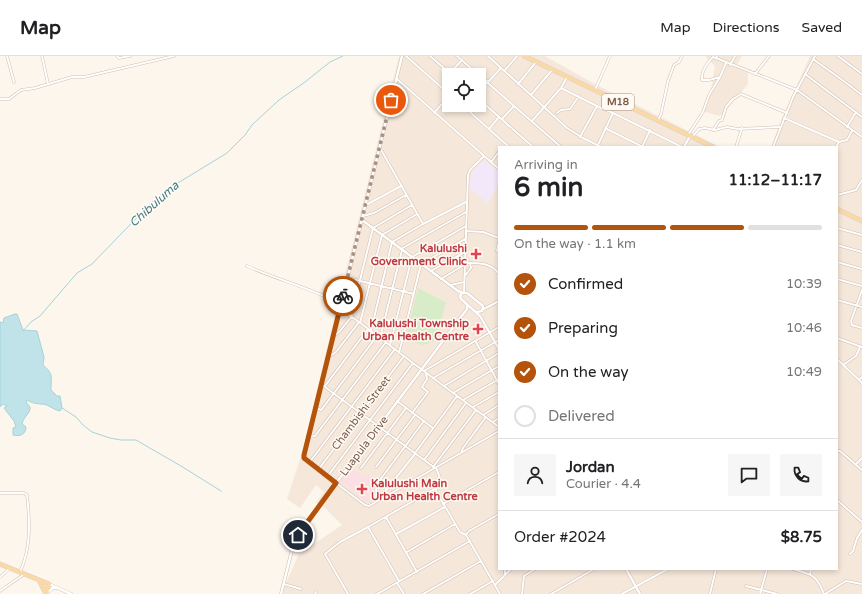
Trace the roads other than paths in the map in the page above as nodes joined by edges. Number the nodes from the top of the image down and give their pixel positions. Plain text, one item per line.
1 (7, 56) edge
2 (42, 56) edge
3 (117, 56) edge
4 (130, 56) edge
5 (174, 56) edge
6 (402, 56) edge
7 (406, 56) edge
8 (430, 56) edge
9 (457, 56) edge
10 (488, 56) edge
11 (495, 56) edge
12 (517, 56) edge
13 (524, 56) edge
14 (610, 56) edge
15 (682, 56) edge
16 (735, 56) edge
17 (769, 56) edge
18 (815, 56) edge
19 (838, 56) edge
20 (714, 57) edge
21 (813, 59) junction
22 (462, 60) junction
23 (492, 60) junction
24 (536, 62) junction
25 (726, 63) junction
26 (730, 65) junction
27 (444, 68) edge
28 (456, 68) edge
29 (501, 68) junction
30 (552, 70) junction
31 (504, 71) junction
32 (755, 74) junction
33 (805, 74) junction
34 (862, 74) edge
35 (567, 77) junction
36 (720, 77) junction
37 (396, 79) junction
38 (14, 82) dead end
39 (487, 82) junction
40 (48, 84) junction
41 (518, 84) junction
42 (561, 88) junction
43 (442, 89) edge
44 (595, 90) junction
45 (797, 90) junction
46 (531, 95) junction
47 (862, 95) edge
48 (579, 96) junction
49 (0, 98) edge
50 (442, 103) edge
51 (486, 105) edge
52 (514, 106) junction
53 (597, 106) junction
54 (544, 107) junction
55 (470, 112) edge
56 (856, 112) junction
57 (434, 113) junction
58 (557, 113) dead end
59 (613, 113) junction
60 (787, 113) junction
61 (499, 117) junction
62 (862, 117) edge
63 (784, 118) junction
64 (502, 120) junction
65 (532, 121) junction
66 (657, 121) junction
67 (781, 127) junction
68 (847, 127) junction
69 (605, 128) junction
70 (742, 128) junction
71 (489, 129) junction
72 (650, 130) junction
73 (713, 130) junction
74 (852, 131) junction
75 (690, 136) junction
76 (580, 137) junction
77 (862, 138) edge
78 (839, 142) junction
79 (507, 146) edge
80 (532, 146) edge
81 (560, 146) edge
82 (597, 146) edge
83 (640, 146) edge
84 (642, 146) edge
85 (681, 146) edge
86 (684, 146) edge
87 (710, 146) edge
88 (736, 146) edge
89 (773, 146) edge
90 (837, 146) edge
91 (380, 147) junction
92 (498, 153) edge
93 (484, 156) junction
94 (491, 162) junction
95 (498, 168) edge
96 (862, 180) edge
97 (401, 186) junction
98 (406, 195) junction
99 (838, 195) edge
100 (466, 202) junction
101 (366, 205) junction
102 (412, 205) junction
103 (838, 209) edge
104 (466, 212) junction
105 (417, 214) junction
106 (363, 216) junction
107 (362, 220) junction
108 (862, 221) edge
109 (422, 224) junction
110 (466, 226) junction
111 (372, 228) junction
112 (838, 228) edge
113 (466, 231) junction
114 (382, 235) junction
115 (862, 235) edge
116 (498, 238) edge
117 (466, 239) junction
118 (392, 242) junction
119 (838, 245) edge
120 (498, 246) edge
121 (402, 250) junction
122 (497, 251) dead end
123 (465, 252) junction
124 (862, 252) edge
125 (412, 257) junction
126 (838, 262) edge
127 (470, 263) junction
128 (421, 264) junction
129 (464, 264) junction
130 (247, 266) dead end
131 (862, 269) edge
132 (431, 271) junction
133 (498, 273) edge
134 (464, 277) junction
135 (348, 278) junction
136 (441, 279) junction
137 (838, 279) edge
138 (360, 281) junction
139 (464, 282) junction
140 (370, 284) junction
141 (450, 286) junction
142 (862, 286) edge
143 (381, 287) junction
144 (392, 289) junction
145 (862, 290) edge
146 (403, 291) junction
147 (458, 291) junction
148 (463, 293) junction
149 (414, 294) junction
150 (460, 297) junction
151 (838, 300) edge
152 (498, 302) edge
153 (341, 304) junction
154 (467, 304) junction
155 (856, 305) junction
156 (483, 306) junction
157 (488, 307) junction
158 (862, 307) edge
159 (472, 308) junction
160 (340, 309) junction
161 (467, 309) junction
162 (480, 311) junction
163 (351, 316) junction
164 (360, 322) junction
165 (498, 328) edge
166 (862, 328) edge
167 (369, 330) junction
168 (490, 333) junction
169 (333, 336) junction
170 (378, 337) junction
171 (838, 338) edge
172 (498, 340) edge
173 (386, 342) junction
174 (476, 342) junction
175 (495, 342) junction
176 (390, 345) junction
177 (498, 347) edge
178 (861, 347) edge
179 (395, 350) junction
180 (480, 351) junction
181 (399, 353) junction
182 (498, 354) edge
183 (404, 356) junction
184 (328, 357) junction
185 (486, 360) junction
186 (838, 361) edge
187 (413, 363) junction
188 (843, 365) junction
189 (498, 366) edge
190 (491, 370) junction
191 (424, 371) junction
192 (862, 377) edge
193 (433, 378) junction
194 (498, 380) edge
195 (859, 380) junction
196 (862, 383) edge
197 (321, 384) junction
198 (325, 386) junction
199 (444, 386) junction
200 (334, 393) junction
201 (453, 393) junction
202 (498, 393) edge
203 (457, 396) junction
204 (343, 400) junction
205 (463, 400) junction
206 (397, 401) junction
207 (466, 403) junction
208 (352, 406) junction
209 (498, 406) edge
210 (473, 407) junction
211 (316, 408) junction
212 (406, 408) junction
213 (476, 410) junction
214 (361, 413) junction
215 (412, 413) junction
216 (415, 415) junction
217 (483, 415) junction
218 (486, 417) junction
219 (498, 419) edge
220 (370, 420) junction
221 (424, 421) junction
222 (493, 422) junction
223 (498, 426) edge
224 (378, 427) junction
225 (433, 428) junction
226 (498, 432) edge
227 (387, 433) junction
228 (309, 437) junction
229 (396, 440) junction
230 (406, 446) junction
231 (838, 451) edge
232 (415, 453) junction
233 (461, 453) junction
234 (862, 458) edge
235 (424, 460) junction
236 (309, 463) junction
237 (856, 465) junction
238 (376, 467) dead end
239 (361, 468) dead end
240 (435, 468) junction
241 (318, 470) junction
242 (862, 470) edge
243 (498, 473) edge
244 (328, 476) junction
245 (336, 483) junction
246 (436, 488) junction
247 (0, 493) edge
248 (382, 495) junction
249 (382, 499) junction
250 (838, 501) edge
251 (443, 504) junction
252 (445, 507) junction
253 (498, 515) edge
254 (386, 517) junction
255 (862, 522) edge
256 (455, 524) junction
257 (368, 527) junction
258 (862, 530) edge
259 (396, 534) junction
260 (466, 535) junction
261 (470, 541) junction
262 (407, 552) junction
263 (850, 554) dead end
264 (481, 560) junction
265 (0, 564) edge
266 (10, 568) junction
267 (505, 570) edge
268 (510, 570) edge
269 (533, 570) edge
270 (592, 570) edge
271 (627, 570) edge
272 (666, 570) edge
273 (716, 570) edge
274 (767, 570) edge
275 (796, 570) edge
276 (811, 570) edge
277 (417, 572) junction
278 (22, 573) junction
279 (810, 574) junction
280 (505, 575) junction
281 (0, 577) edge
282 (39, 580) junction
283 (493, 581) junction
284 (398, 582) junction
285 (49, 584) junction
286 (284, 584) junction
287 (862, 584) edge
288 (495, 585) junction
289 (636, 585) junction
290 (746, 586) dead end
291 (58, 588) junction
292 (301, 589) dead end
293 (761, 590) junction
294 (0, 591) edge
295 (46, 594) edge
296 (71, 594) edge
297 (281, 594) edge
298 (348, 594) edge
299 (377, 594) edge
300 (404, 594) edge
301 (423, 594) edge
302 (470, 594) edge
303 (500, 594) edge
304 (522, 594) edge
305 (551, 594) edge
306 (622, 594) edge
307 (640, 594) edge
308 (710, 594) edge
309 (760, 594) edge
310 (777, 594) edge
311 (825, 594) edge

1 - 38 street
2 - 40 street
3 - 4 street
5 - 40 street
6 - 37 street
7 - 43 street
8 - 27 street
9 - 22 street
10 - 23 street
11 - 23 street
12 - 31 street
13 - 24 main road, M18
14 - 44 street
15 - 66 street
16 - 26 street
17 - 32 street
18 - 21 street
19 - 34 street
20 - 25 street
20 - 36 street
21 - 33 street
21 - 47 street
22 - 28 street
22 - 39 street
23 - 29 street
24 - 30 main road, M18
24 - 41 street
25 - 26 street
25 - 36 street
26 - 32 street
29 - 31 street
29 - 39 street
30 - 35 main road, M18
30 - 46 street
31 - 41 street
32 - 45 street
33 - 45 street
33 - 56 street
35 - 42 street
35 - 44 main road, M18
36 - 75 street
37 - 57 street
37 - 91 street
39 - 52 street
40 - 49 street
41 - 46 street
42 - 48 street
42 - 54 street
44 - 66 main road, M18
45 - 60 street
45 - 68 street
46 - 54 street
48 - 53 street
48 - 58 street
50 - 57 street
51 - 61 street
52 - 64 street
52 - 65 street
53 - 59 street
53 - 76 street
54 - 65 street
54 - 76 street
55 - 71 street
56 - 62 street
56 - 68 street
57 - 93 street
59 - 69 street
59 - 72 street
60 - 63 street
60 - 73 street
61 - 64 street
61 - 71 street
63 - 67 street
63 - 78 street
64 - 80 street
65 - 81 street
66 - 75 main road, M18
67 - 70 street
67 - 89 street
68 - 74 street
69 - 82 street
69 - 83 street
70 - 73 street
70 - 88 street
71 - 79 street
72 - 84 street
72 - 85 street
73 - 75 street
74 - 77 street
74 - 78 street
75 - 86 street
75 - 87 main road, M18
76 - 82 street
78 - 90 street
91 - 97 street
91 - 101 street
92 - 94 street
93 - 94 street
93 - 100 street
94 - 95 street
96 - 99 street
97 - 98 street
97 - 101 street
98 - 102 street
98 - 106 street
100 - 104 street
100 - 109 street
101 - 106 street
102 - 105 street
102 - 111 street
103 - 108 main road
104 - 110 street
104 - 121 street
105 - 109 street
105 - 114 street
106 - 107 street
107 - 111 street
107 - 135 street
109 - 118 street
110 - 113 street
110 - 125 street
111 - 114 street
111 - 138 street
112 - 115 street
113 - 116 street
113 - 117 street
114 - 118 street
114 - 140 street
117 - 123 street
117 - 128 street
118 - 121 street
118 - 143 street
119 - 124 street
120 - 122 street
121 - 125 street
121 - 144 street
123 - 129 street
123 - 132 street
125 - 128 street
125 - 146 street
126 - 131 street
127 - 129 street
127 - 133 street
127 - 134 street
128 - 132 street
128 - 149 street
129 - 134 street
129 - 136 street
130 - 153 street
132 - 136 street
134 - 139 street
135 - 138 street
135 - 153 street
136 - 141 street
137 - 142 street
138 - 140 street
138 - 163 street
139 - 141 street
139 - 148 street
140 - 143 street
140 - 164 street
141 - 147 street
143 - 144 street
143 - 167 street
144 - 146 street
144 - 170 street
145 - 155 street
146 - 149 street
146 - 176 street
147 - 148 street
147 - 150 street
148 - 150 street
148 - 156 street
149 - 181 street
150 - 154 street
151 - 155 street
152 - 157 street
153 - 160 street
154 - 159 street
154 - 161 street
155 - 158 street
155 - 166 street
156 - 157 street
156 - 162 street
157 - 162 street
159 - 161 street
159 - 162 street
160 - 163 street
160 - 169 street
161 - 191 street, Luapula Drive
162 - 168 street
163 - 164 street
163 - 169 street
164 - 167 street
164 - 184 street
165 - 168 street
167 - 170 street
167 - 198 street
168 - 174 street
168 - 175 street
169 - 184 street
170 - 173 street
170 - 200 street
171 - 178 street
172 - 175 street
173 - 176 street
173 - 204 street
174 - 180 street
174 - 191 street
175 - 177 street
175 - 180 street
176 - 179 street
178 - 188 street
179 - 181 street
179 - 208 street
180 - 185 street
180 - 193 street
181 - 183 street
182 - 185 street
183 - 187 street
183 - 214 street, Chambishi Street
184 - 197 street
185 - 190 street
185 - 199 street
186 - 188 street
187 - 191 street
187 - 220 street
188 - 195 street
189 - 190 street
190 - 194 street
190 - 201 street
191 - 193 street
191 - 206 street, Luapula Drive
191 - 215 street
192 - 195 street
193 - 199 street
194 - 205 street
195 - 196 street
197 - 198 street
197 - 211 street
198 - 200 street
199 - 201 street
200 - 204 street
200 - 211 street
201 - 203 street
202 - 210 street
203 - 205 street
203 - 225 street
204 - 208 street
204 - 228 street
205 - 207 street
206 - 212 street
206 - 224 street, Luapula Drive
207 - 210 street
207 - 235 street
208 - 214 street
208 - 236 street
209 - 217 street
210 - 213 street
211 - 228 street
212 - 215 street
212 - 227 street
213 - 217 street
213 - 240 street
214 - 220 street
214 - 241 street, Chambishi Street
215 - 216 street
216 - 221 street
216 - 229 street
217 - 218 street
218 - 222 street
218 - 233 street
219 - 222 street
220 - 224 street
220 - 244 street
221 - 225 street
221 - 230 street
222 - 223 street
224 - 227 street
224 - 245 street, Luapula Drive
225 - 232 street
226 - 233 street
227 - 229 street
227 - 239 street
228 - 236 street
229 - 230 street
229 - 238 street
230 - 232 street
230 - 248 street
231 - 237 street
232 - 235 street
232 - 248 street
233 - 240 street
234 - 237 street
235 - 240 street
236 - 241 street
237 - 242 street
240 - 246 street
240 - 249 street
241 - 244 street
243 - 251 street
244 - 245 street
245 - 249 street
245 - 286 street, Luapula Drive
246 - 251 street
246 - 254 street
247 - 278 street
248 - 249 street
250 - 255 street
251 - 252 street
252 - 256 street
252 - 259 street
253 - 260 street
254 - 257 street
254 - 259 street
256 - 260 street
256 - 262 street
257 - 284 street
257 - 298 street
258 - 263 street
259 - 262 street
260 - 261 street
261 - 264 street
261 - 277 street
262 - 277 street
264 - 283 street
264 - 301 street
265 - 266 main road
266 - 278 main road
266 - 281 street
267 - 280 street
268 - 280 street
269 - 304 street
270 - 305 street
271 - 289 street
272 - 289 street
273 - 308 street
274 - 293 street
275 - 279 street
276 - 279 street
277 - 284 street
278 - 282 main road
278 - 294 street
279 - 311 street
280 - 288 street
282 - 285 main road
282 - 295 main road
283 - 288 street
283 - 302 street
284 - 299 street
284 - 300 street
285 - 291 street
285 - 295 main road
286 - 292 street
286 - 297 street, Luapula Drive
287 - 311 street
288 - 303 street
289 - 306 street
289 - 307 street
290 - 293 street
291 - 295 street
291 - 296 street
293 - 309 street
293 - 310 street

